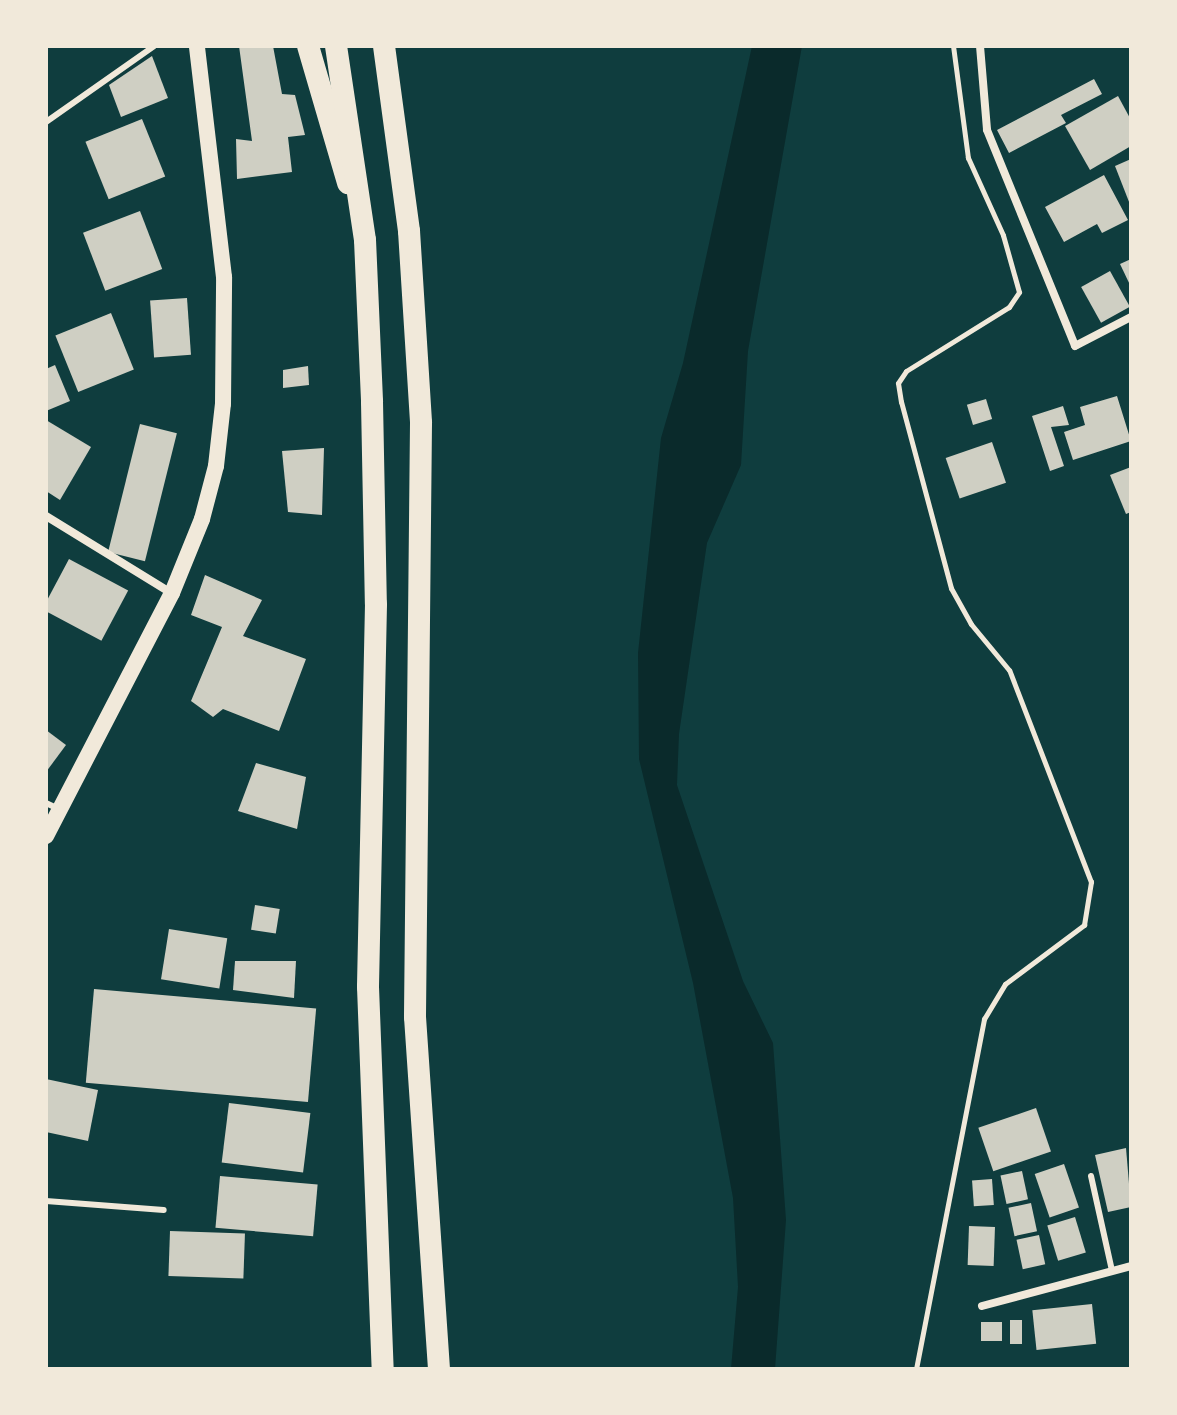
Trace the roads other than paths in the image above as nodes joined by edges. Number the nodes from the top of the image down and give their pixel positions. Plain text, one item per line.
1 (154, 46) edge
2 (197, 46) edge
3 (308, 46) edge
4 (336, 46) edge
5 (386, 46) edge
6 (980, 46) edge
7 (46, 122) edge
8 (365, 240) junction
9 (1131, 317) edge
10 (46, 516) edge
11 (172, 593) junction
12 (53, 806) edge
13 (46, 836) edge
14 (1091, 1176) dead end
15 (46, 1201) edge
16 (164, 1210) dead end
17 (1131, 1266) edge
18 (1112, 1271) junction
19 (982, 1306) dead end
20 (383, 1369) edge
21 (439, 1369) edge

1 - 7 lane
2 - 11 main road
3 - 8 highway
4 - 8 highway
5 - 21 highway
6 - 9 street
8 - 20 highway
10 - 11 street
11 - 12 main road
12 - 13 main road
14 - 18 lane
15 - 16 lane
17 - 18 street
18 - 19 street

